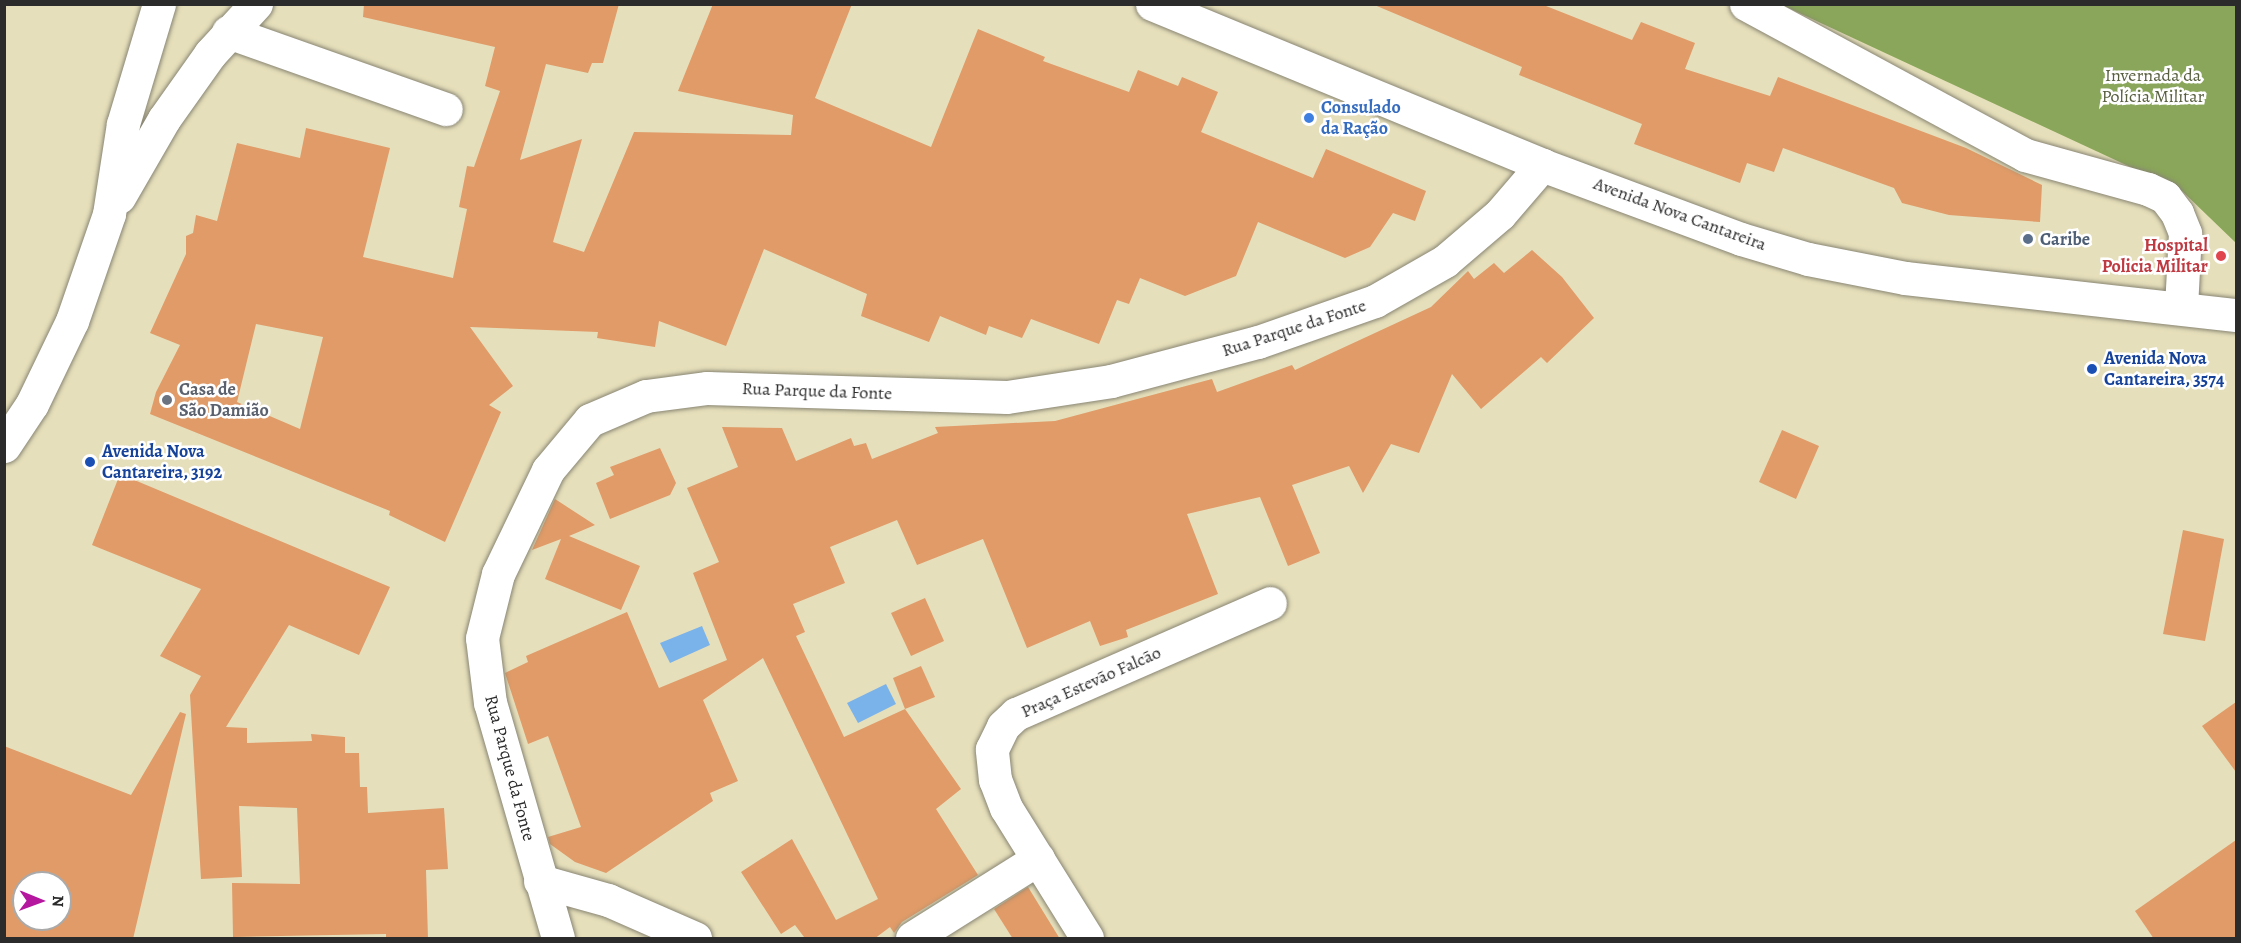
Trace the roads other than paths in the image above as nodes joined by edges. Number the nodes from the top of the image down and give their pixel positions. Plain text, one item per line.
1 (159, 4) edge
2 (256, 4) edge
3 (1152, 4) edge
4 (1746, 4) edge
5 (228, 32) junction
6 (446, 109) dead end
7 (1542, 165) junction
8 (109, 214) junction
9 (2181, 307) junction
10 (2236, 315) edge
11 (4, 446) edge
12 (1269, 603) dead end
13 (1038, 859) junction
14 (540, 881) junction
15 (558, 939) edge
16 (696, 939) edge
17 (912, 939) edge
18 (1087, 939) edge

1 - 8 street
2 - 5 street
3 - 7 street, Avenida Nova Cantareira
4 - 9 street
5 - 6 street
5 - 8 street
7 - 9 street, Avenida Nova Cantareira
7 - 14 street, Rua Parque da Fonte
8 - 11 street
9 - 10 street, Avenida Nova Cantareira
12 - 13 street, Praça Estevão Falcão
13 - 17 street
13 - 18 street, Praça Estevão Falcão
14 - 15 street, Rua Parque da Fonte
14 - 16 street

